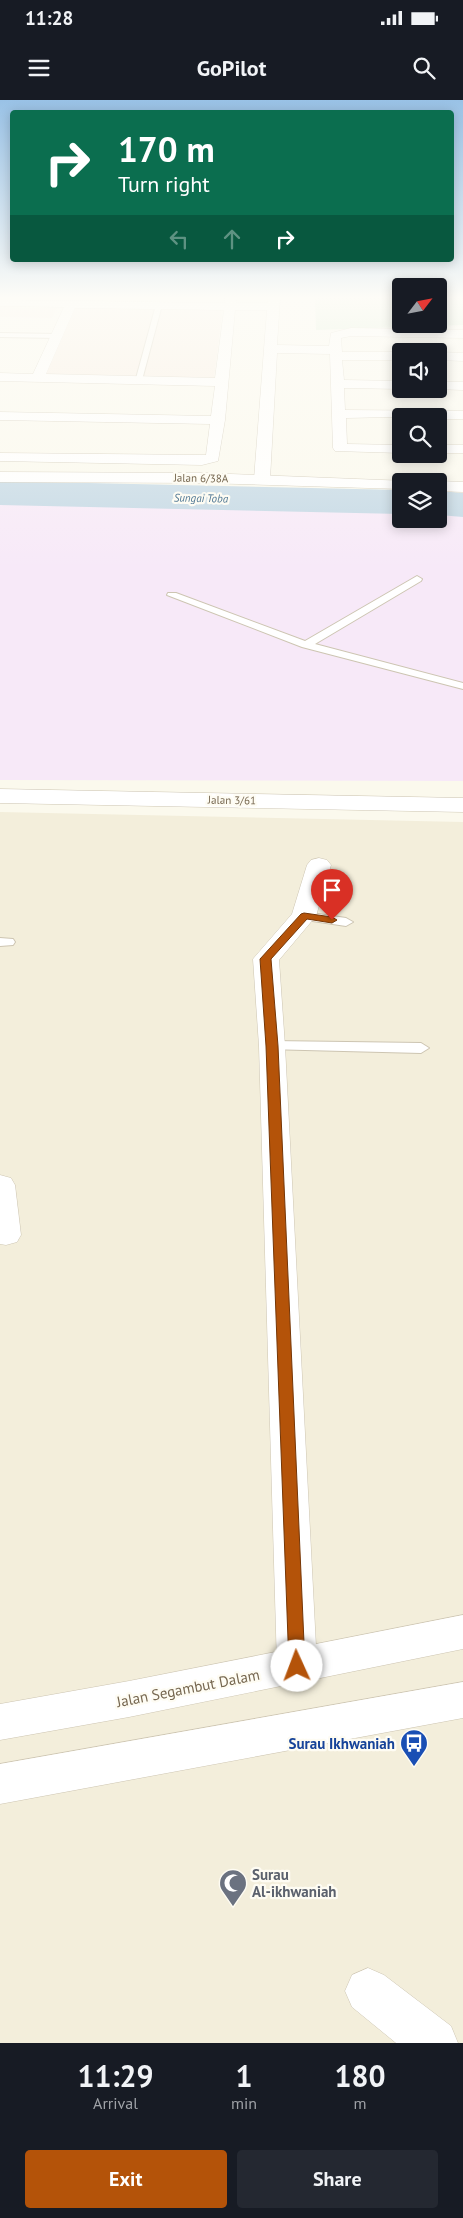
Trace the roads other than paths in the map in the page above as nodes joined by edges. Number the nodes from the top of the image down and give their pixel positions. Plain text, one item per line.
1 (220, 389) edge
2 (268, 389) edge
3 (337, 389) edge
4 (338, 414) junction
5 (463, 415) edge
6 (0, 416) edge
7 (218, 420) junction
8 (392, 449) edge
9 (447, 449) edge
10 (463, 450) edge
11 (0, 457) edge
12 (0, 477) edge
13 (262, 479) junction
14 (392, 484) edge
15 (447, 486) edge
16 (463, 486) edge
17 (417, 579) dead end
18 (172, 595) dead end
19 (306, 644) junction
20 (463, 686) edge
21 (0, 796) edge
22 (463, 805) edge
23 (319, 865) dead end
24 (304, 916) junction
25 (346, 922) dead end
26 (272, 1046) junction
27 (421, 1048) dead end
28 (0, 1185) edge
29 (6, 1235) dead end
30 (463, 1632) edge
31 (297, 1666) junction
32 (463, 1700) edge
33 (0, 1722) edge
34 (0, 1784) edge
35 (368, 1991) dead end
36 (434, 2043) edge

1 - 7 street
2 - 13 street
3 - 4 street
4 - 5 street
4 - 8 street
6 - 7 street
7 - 11 street, Jalan 6/38A
9 - 10 street
12 - 13 street, Jalan 6/38A
13 - 14 street, Jalan 6/38A
15 - 16 street
17 - 19 lane
18 - 19 lane
19 - 20 lane
21 - 22 street, Jalan 3/61
23 - 24 street
24 - 25 lane
24 - 26 street
26 - 27 lane
26 - 31 street
28 - 29 street
30 - 31 street, Jalan Segambut Dalam
31 - 33 street, Jalan Segambut Dalam
32 - 34 street
35 - 36 street

